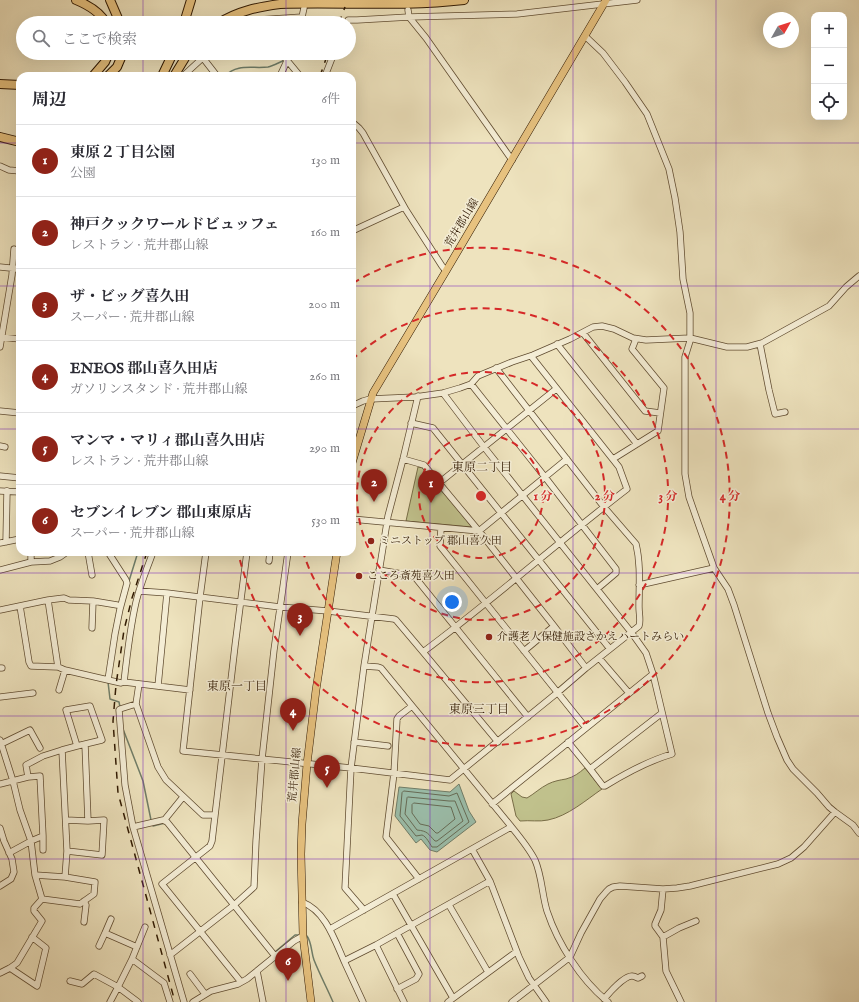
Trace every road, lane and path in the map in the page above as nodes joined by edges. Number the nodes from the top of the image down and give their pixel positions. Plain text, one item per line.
1 (76, 0) edge
2 (110, 0) edge
3 (191, 0) edge
4 (464, 0) edge
5 (637, 0) edge
6 (604, 2) edge
7 (304, 8) dead end
8 (408, 10) dead end
9 (101, 16) edge
10 (117, 16) edge
11 (186, 16) edge
12 (230, 16) edge
13 (302, 16) edge
14 (409, 17) junction
15 (356, 20) edge
16 (585, 36) junction
17 (106, 60) edge
18 (120, 60) edge
19 (170, 60) edge
20 (184, 60) edge
21 (201, 60) edge
22 (205, 60) edge
23 (331, 60) edge
24 (287, 61) joint
25 (96, 72) edge
26 (112, 72) edge
27 (164, 72) edge
28 (176, 72) edge
29 (187, 72) edge
30 (214, 72) edge
31 (282, 72) edge
32 (297, 72) edge
33 (326, 72) edge
34 (0, 84) edge
35 (16, 85) edge
36 (16, 86) edge
37 (0, 89) edge
38 (356, 125) edge
39 (1, 138) edge
40 (16, 141) edge
41 (512, 160) junction
42 (0, 166) edge
43 (16, 171) edge
44 (404, 208) junction
45 (356, 229) edge
46 (14, 249) dead end
47 (0, 267) edge
48 (13, 268) junction
49 (16, 268) edge
50 (446, 271) junction
51 (859, 276) edge
52 (583, 332) junction
53 (1, 337) edge
54 (690, 338) junction
55 (16, 339) edge
56 (636, 339) junction
57 (557, 344) junction
58 (760, 344) junction
59 (0, 347) edge
60 (531, 356) junction
61 (496, 368) junction
62 (471, 384) junction
63 (556, 389) junction
64 (443, 392) junction
65 (418, 396) junction
66 (370, 399) junction
67 (356, 404) edge
68 (530, 410) junction
69 (0, 411) edge
70 (660, 412) junction
71 (784, 412) dead end
72 (16, 413) edge
73 (411, 423) junction
74 (507, 429) junction
75 (637, 444) junction
76 (484, 447) junction
77 (356, 449) edge
78 (404, 459) junction
79 (567, 459) junction
80 (613, 459) junction
81 (463, 464) junction
82 (0, 476) edge
83 (545, 477) junction
84 (16, 478) edge
85 (439, 483) junction
86 (0, 491) edge
87 (7, 491) junction
88 (16, 492) edge
89 (523, 495) junction
90 (604, 507) junction
91 (501, 512) junction
92 (356, 519) edge
93 (387, 523) junction
94 (582, 525) junction
95 (441, 528) junction
96 (479, 531) junction
97 (16, 540) edge
98 (3, 542) edge
99 (560, 542) junction
100 (31, 556) edge
101 (57, 556) edge
102 (89, 556) edge
103 (111, 556) edge
104 (152, 556) edge
105 (205, 556) edge
106 (247, 556) edge
107 (270, 556) edge
108 (287, 556) edge
109 (336, 556) edge
110 (539, 560) junction
111 (269, 561) dead end
112 (31, 562) junction
113 (714, 568) junction
114 (0, 570) edge
115 (379, 570) junction
116 (92, 575) dead end
117 (516, 578) junction
118 (640, 585) junction
119 (597, 589) junction
120 (139, 591) junction
121 (166, 593) junction
122 (200, 597) junction
123 (48, 600) junction
124 (93, 601) junction
125 (241, 602) junction
126 (486, 603) junction
127 (117, 605) dead end
128 (20, 606) junction
129 (280, 607) junction
130 (0, 610) edge
131 (328, 611) junction
132 (372, 616) junction
133 (554, 626) junction
134 (92, 628) dead end
135 (456, 628) junction
136 (631, 632) junction
137 (610, 649) junction
138 (524, 651) junction
139 (424, 652) junction
140 (599, 658) junction
141 (364, 666) junction
142 (58, 667) junction
143 (586, 668) junction
144 (65, 670) junction
145 (653, 674) junction
146 (108, 680) junction
147 (124, 682) junction
148 (139, 684) junction
149 (158, 686) junction
150 (59, 690) dead end
151 (190, 690) junction
152 (33, 693) dead end
153 (557, 693) junction
154 (629, 693) junction
155 (0, 697) edge
156 (136, 704) junction
157 (412, 706) junction
158 (662, 713) junction
159 (528, 717) junction
160 (586, 728) junction
161 (1, 742) edge
162 (354, 742) junction
163 (498, 742) junction
164 (568, 742) junction
165 (85, 744) junction
166 (78, 746) junction
167 (388, 746) dead end
168 (40, 748) dead end
169 (62, 750) junction
170 (222, 755) junction
171 (262, 759) junction
172 (307, 764) junction
173 (351, 768) junction
174 (464, 769) junction
175 (590, 769) junction
176 (394, 773) junction
177 (28, 777) junction
178 (13, 781) junction
179 (0, 784) edge
180 (184, 797) junction
181 (492, 804) junction
182 (835, 812) junction
183 (215, 815) junction
184 (66, 820) junction
185 (165, 820) junction
186 (88, 821) junction
187 (511, 827) junction
188 (0, 828) edge
189 (133, 828) junction
190 (859, 833) edge
191 (43, 836) junction
192 (31, 841) junction
193 (472, 848) junction
194 (43, 850) dead end
195 (67, 851) junction
196 (9, 853) junction
197 (195, 857) junction
198 (35, 875) junction
199 (65, 877) junction
200 (420, 879) junction
201 (490, 881) junction
202 (0, 886) edge
203 (663, 889) junction
204 (393, 894) junction
205 (42, 899) junction
206 (84, 901) junction
207 (302, 902) junction
208 (234, 904) junction
209 (448, 905) junction
210 (364, 910) junction
211 (111, 918) dead end
212 (696, 921) dead end
213 (84, 922) dead end
214 (411, 925) junction
215 (145, 927) dead end
216 (330, 929) junction
217 (200, 932) junction
218 (105, 933) junction
219 (397, 933) junction
220 (303, 936) junction
221 (32, 937) junction
222 (663, 937) junction
223 (376, 945) junction
224 (100, 946) dead end
225 (137, 947) junction
226 (516, 952) junction
227 (170, 955) junction
228 (275, 956) junction
229 (570, 957) junction
230 (132, 960) junction
231 (344, 961) junction
232 (10, 968) junction
233 (257, 971) junction
234 (488, 972) junction
235 (0, 973) edge
236 (190, 974) dead end
237 (642, 976) dead end
238 (70, 981) dead end
239 (241, 982) junction
240 (534, 986) junction
241 (118, 987) junction
242 (397, 989) junction
243 (205, 994) junction
244 (451, 1000) edge
245 (606, 1000) edge
246 (110, 1002) edge
247 (138, 1002) edge
248 (170, 1002) edge
249 (184, 1002) edge
250 (193, 1002) edge
251 (263, 1002) edge
252 (311, 1002) edge
253 (362, 1002) edge
254 (404, 1002) edge
255 (512, 1002) edge
256 (546, 1002) edge
257 (681, 1002) edge

1 - 9 highway
2 - 10 highway
3 - 11 highway
4 - 12 highway
5 - 6 street
6 - 14 street
6 - 16 main road, 荒井郡山線
7 - 13 street
8 - 14 street
14 - 15 street
14 - 41 street
16 - 41 main road, 荒井郡山線
16 - 54 street
17 - 25 highway
18 - 26 highway
19 - 27 highway
20 - 28 highway
21 - 29 street
22 - 30 street
23 - 33 street
24 - 31 street
24 - 32 street
34 - 35 highway
36 - 37 highway
38 - 44 street
39 - 40 highway
41 - 50 main road, 荒井郡山線
42 - 43 street
44 - 45 street
44 - 50 street
46 - 48 street
47 - 48 street
48 - 49 street
48 - 53 street
50 - 66 main road, 荒井郡山線
51 - 58 street
52 - 56 street
52 - 57 street
52 - 70 street
53 - 55 street
53 - 59 street
54 - 56 street
54 - 58 street
54 - 113 street
56 - 70 street
57 - 60 street
57 - 75 street
58 - 71 street
60 - 61 street
60 - 63 street
61 - 62 street
61 - 68 street
62 - 64 street
62 - 74 street
63 - 68 street
63 - 80 street
64 - 65 street
64 - 76 street
65 - 66 street
65 - 73 street
66 - 67 street
66 - 77 main road, 荒井郡山線
68 - 74 street
68 - 79 street
69 - 72 street
70 - 75 street
73 - 78 street
73 - 81 street
74 - 76 street
74 - 83 street
75 - 80 street
76 - 81 street
76 - 89 street
78 - 85 street
78 - 93 street
79 - 83 street
79 - 90 street
80 - 90 street
81 - 85 street
81 - 91 street
82 - 84 street
83 - 89 street
83 - 94 street
85 - 96 street
86 - 87 street
87 - 88 street
87 - 98 street
89 - 91 street
89 - 99 street
90 - 94 street
90 - 118 street
91 - 96 street
91 - 110 street
92 - 93 street
93 - 95 street
93 - 115 street
94 - 99 street
94 - 119 street
95 - 96 street
95 - 126 street
96 - 117 street
97 - 98 street
99 - 110 street
99 - 119 street
100 - 112 street
101 - 112 street
102 - 116 street
103 - 146 street
104 - 120 street
105 - 122 street
106 - 125 street
107 - 111 street
108 - 129 street
109 - 131 main road, 荒井郡山線
110 - 117 street
110 - 137 street
112 - 114 street
113 - 118 street
113 - 182 street
115 - 132 street
115 - 135 street
117 - 126 street
117 - 133 street
118 - 136 street
119 - 136 street
120 - 121 street
120 - 147 street
121 - 122 street
121 - 149 street
122 - 125 street
122 - 151 street
123 - 124 street
123 - 128 street
123 - 142 street
124 - 127 street
124 - 134 street
125 - 129 street
125 - 170 street
126 - 135 street
126 - 138 street
128 - 130 street
128 - 142 street
129 - 131 street
129 - 171 street
131 - 132 street
131 - 172 main road, 荒井郡山線
132 - 139 street
132 - 141 street
133 - 138 street
133 - 143 street
135 - 139 street
135 - 159 street
136 - 137 street
136 - 145 street
137 - 140 street
138 - 153 street
139 - 163 street
140 - 143 street
140 - 154 street
141 - 157 street
141 - 162 street
142 - 144 street
143 - 153 street
144 - 146 street
144 - 150 street
145 - 154 street
145 - 158 street
146 - 147 street
147 - 148 street
148 - 149 street
148 - 156 street
149 - 151 street
151 - 170 street
152 - 155 street
153 - 159 street
153 - 160 street
154 - 160 street
156 - 180 street
156 - 189 street
157 - 174 street
157 - 176 street
158 - 175 street
158 - 175 street
159 - 163 street
160 - 164 street
161 - 168 street
161 - 178 street
162 - 167 street
162 - 173 street
163 - 174 street
164 - 175 street
164 - 181 street
165 - 166 street
165 - 166 street
165 - 186 street
166 - 169 street
169 - 177 street
169 - 184 street
170 - 171 street
170 - 183 street
171 - 172 street
171 - 208 street
172 - 173 street
172 - 207 main road, 荒井郡山線
173 - 176 street
173 - 210 street
174 - 176 street
174 - 181 street
176 - 200 street
177 - 178 street
177 - 191 street
178 - 179 street
178 - 192 street
180 - 183 street
180 - 185 street
181 - 187 street
182 - 190 street
182 - 203 street
183 - 197 street
184 - 186 street
184 - 195 street
185 - 189 street
185 - 197 street
186 - 195 street
187 - 193 street
187 - 229 street
188 - 196 street
189 - 227 street
191 - 192 street
191 - 194 street
192 - 196 street
192 - 198 street
193 - 200 street
193 - 201 street
195 - 199 street
196 - 202 street
197 - 208 street
197 - 217 street
198 - 199 street
198 - 205 street
199 - 206 street
200 - 204 street
201 - 209 street
201 - 226 street
203 - 222 street
203 - 229 street
204 - 210 street
204 - 214 street
205 - 206 street
205 - 221 street
206 - 213 street
207 - 216 street
207 - 220 main road, 荒井郡山線
208 - 217 street
208 - 228 street
209 - 214 street
209 - 234 street
210 - 216 street
211 - 218 street
212 - 222 street
214 - 219 street
214 - 244 street
215 - 225 street
216 - 231 street
217 - 227 street
217 - 239 street
218 - 224 street
218 - 225 street
219 - 223 street
219 - 242 street
220 - 228 street
220 - 252 main road, 荒井郡山線
221 - 232 street
221 - 232 street
222 - 257 street
223 - 231 street
223 - 242 street
225 - 230 street
226 - 234 street
226 - 240 street
227 - 249 street
228 - 233 street
229 - 240 street
229 - 245 street
230 - 241 street
230 - 248 street
231 - 253 street
232 - 235 street
233 - 239 street
233 - 251 street
234 - 244 street
236 - 243 street
237 - 245 street
238 - 241 street
239 - 243 street
240 - 255 street
240 - 256 street
241 - 246 street
241 - 247 street
242 - 254 street
243 - 250 street

